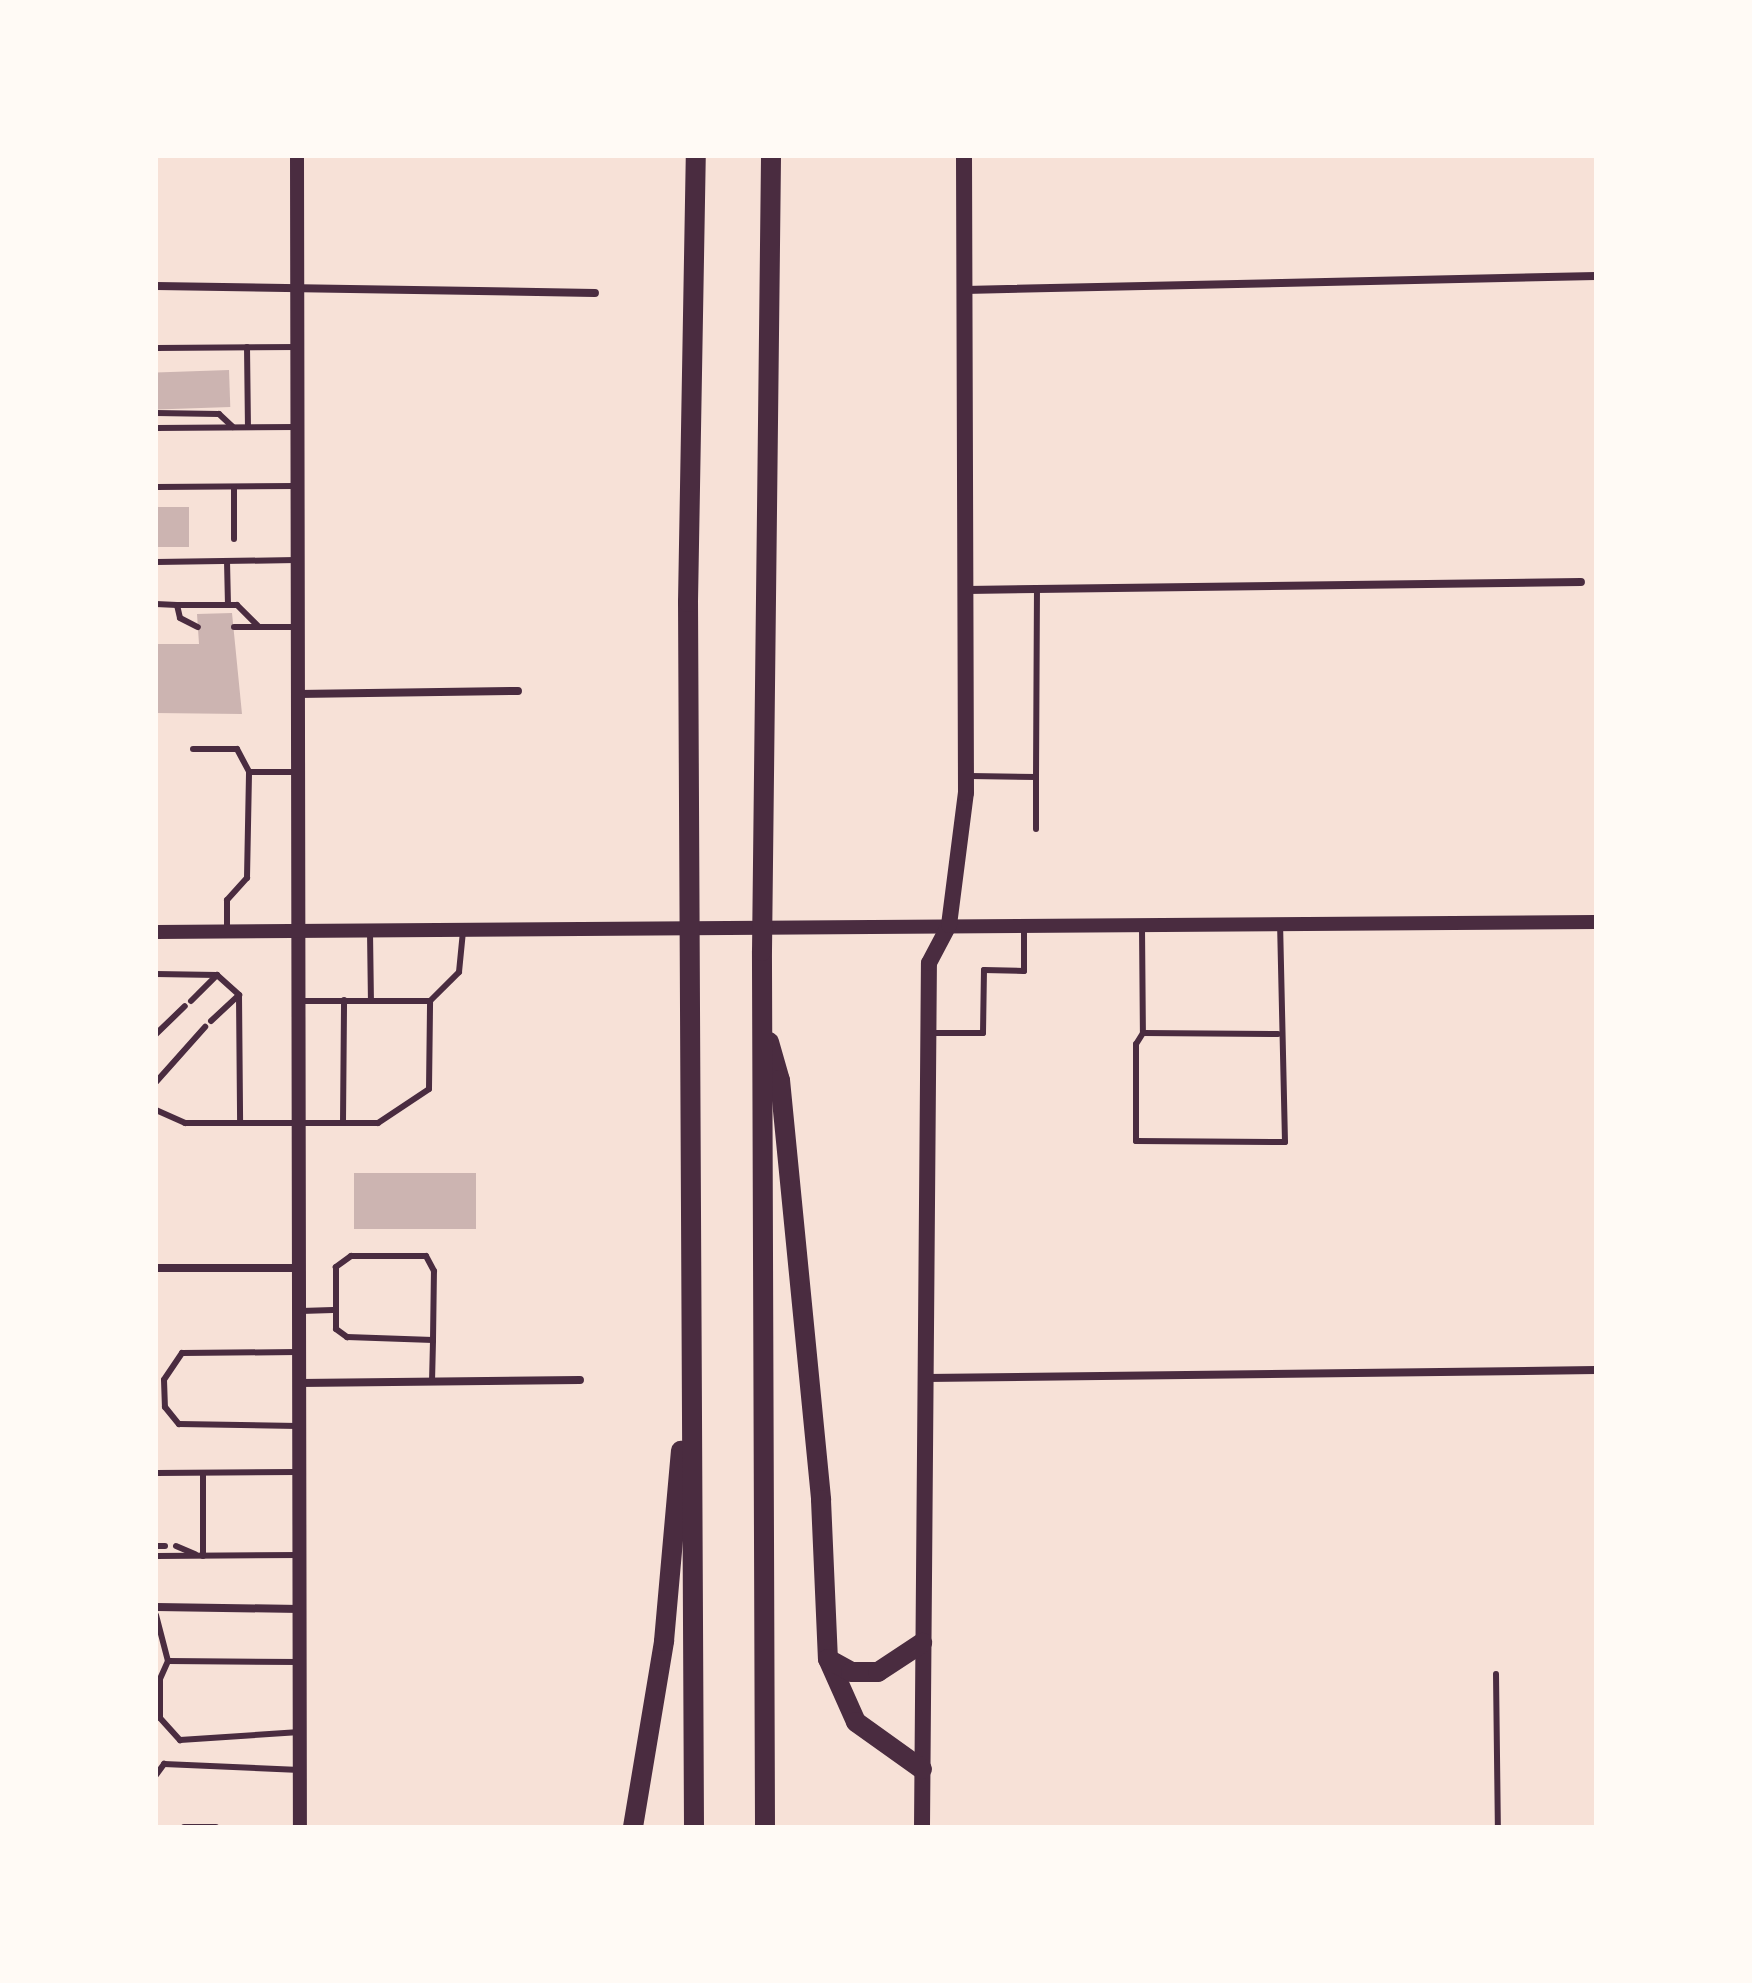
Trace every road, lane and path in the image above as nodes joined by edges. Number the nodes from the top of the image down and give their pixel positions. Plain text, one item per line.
1 (297, 156) edge
2 (696, 156) edge
3 (771, 156) edge
4 (964, 156) edge
5 (1596, 276) edge
6 (156, 286) edge
7 (298, 287) junction
8 (965, 290) junction
9 (595, 293) dead end
10 (247, 347) junction
11 (298, 347) junction
12 (156, 348) edge
13 (156, 413) edge
14 (233, 427) junction
15 (248, 427) junction
16 (298, 427) junction
17 (156, 428) edge
18 (298, 486) junction
19 (156, 487) edge
20 (234, 487) junction
21 (234, 539) dead end
22 (298, 560) junction
23 (227, 561) junction
24 (156, 562) edge
25 (1581, 582) dead end
26 (1037, 589) junction
27 (967, 590) junction
28 (156, 604) edge
29 (177, 605) junction
30 (228, 605) junction
31 (198, 627) dead end
32 (234, 627) dead end
33 (259, 627) junction
34 (298, 627) junction
35 (518, 691) dead end
36 (298, 694) junction
37 (193, 749) dead end
38 (249, 772) junction
39 (298, 772) junction
40 (966, 776) junction
41 (1036, 777) junction
42 (1036, 829) dead end
43 (1596, 922) edge
44 (1280, 923) junction
45 (1142, 924) junction
46 (949, 925) junction
47 (1024, 925) junction
48 (463, 931) junction
49 (156, 932) edge
50 (227, 932) junction
51 (370, 932) junction
52 (298, 933) junction
53 (156, 974) edge
54 (217, 975) junction
55 (239, 995) junction
56 (344, 1000) junction
57 (371, 1000) junction
58 (299, 1001) junction
59 (430, 1001) junction
60 (762, 1009) junction
61 (211, 1021) dead end
62 (205, 1027) dead end
63 (928, 1033) junction
64 (1143, 1033) junction
65 (156, 1034) edge
66 (1278, 1034) junction
67 (156, 1082) edge
68 (156, 1110) edge
69 (299, 1120) junction
70 (240, 1122) junction
71 (343, 1122) junction
72 (156, 1268) edge
73 (301, 1268) junction
74 (333, 1310) junction
75 (301, 1311) junction
76 (692, 1331) junction
77 (433, 1340) junction
78 (300, 1352) junction
79 (1596, 1370) edge
80 (921, 1378) junction
81 (580, 1380) dead end
82 (432, 1382) junction
83 (300, 1383) junction
84 (300, 1426) junction
85 (300, 1472) junction
86 (156, 1473) edge
87 (203, 1473) junction
88 (156, 1546) edge
89 (165, 1546) dead end
90 (176, 1546) dead end
91 (300, 1555) junction
92 (156, 1556) edge
93 (201, 1556) junction
94 (156, 1607) edge
95 (300, 1609) junction
96 (156, 1615) edge
97 (922, 1643) junction
98 (828, 1659) junction
99 (168, 1661) junction
100 (300, 1662) junction
101 (1496, 1674) dead end
102 (300, 1732) junction
103 (922, 1769) junction
104 (300, 1770) junction
105 (156, 1775) edge
106 (184, 1827) edge
107 (216, 1827) edge
108 (300, 1827) edge
109 (633, 1827) edge
110 (694, 1827) edge
111 (765, 1827) edge
112 (922, 1827) edge
113 (1498, 1827) edge

1 - 7 street
2 - 76 highway
3 - 60 highway
4 - 8 main road
5 - 8 street
6 - 7 street
7 - 9 street
7 - 11 street
8 - 27 main road
10 - 11 lane
10 - 12 lane
10 - 15 lane
11 - 16 street
13 - 14 lane
14 - 15 lane
14 - 17 lane
15 - 16 lane
16 - 18 street
18 - 20 lane
18 - 22 street
19 - 20 lane
20 - 21 lane
22 - 23 lane
22 - 34 street
23 - 24 lane
23 - 30 lane
25 - 26 street
26 - 27 street
26 - 41 lane
27 - 40 main road
28 - 29 lane
29 - 30 lane
29 - 31 lane
30 - 33 lane
32 - 33 lane
33 - 34 lane
34 - 36 street
35 - 36 street
36 - 39 street
37 - 38 lane
38 - 39 lane
38 - 50 lane
39 - 52 street
40 - 41 lane
40 - 46 main road
41 - 42 lane
43 - 44 street
44 - 45 street
44 - 66 lane
45 - 47 street
45 - 64 lane
46 - 47 street
46 - 48 street
46 - 63 main road
47 - 63 lane
48 - 51 street
48 - 59 lane
49 - 50 street
50 - 52 street
51 - 52 street
51 - 57 lane
52 - 58 street
53 - 54 lane
54 - 55 lane
54 - 65 lane
55 - 61 lane
55 - 70 lane
56 - 57 lane
56 - 58 lane
56 - 71 lane
57 - 59 lane
58 - 69 street
59 - 71 lane
60 - 98 highway
60 - 111 highway
62 - 67 lane
63 - 80 main road
64 - 66 lane
64 - 66 lane
68 - 70 lane
69 - 70 lane
69 - 71 lane
69 - 73 street
72 - 73 street
73 - 75 street
74 - 75 lane
74 - 77 lane
74 - 77 lane
75 - 78 street
76 - 109 highway
76 - 110 highway
77 - 82 lane
78 - 83 street
78 - 84 lane
79 - 80 street
80 - 97 main road
81 - 82 street
82 - 83 street
83 - 84 street
84 - 85 street
85 - 87 lane
85 - 91 street
86 - 87 lane
87 - 93 lane
88 - 89 lane
90 - 93 lane
91 - 93 lane
91 - 95 street
92 - 93 lane
94 - 95 street
95 - 100 street
96 - 99 lane
97 - 98 highway
97 - 103 main road
98 - 103 highway
99 - 100 lane
99 - 102 lane
100 - 102 street
101 - 113 lane
102 - 104 street
103 - 112 main road
104 - 105 lane
104 - 108 street
106 - 107 lane

